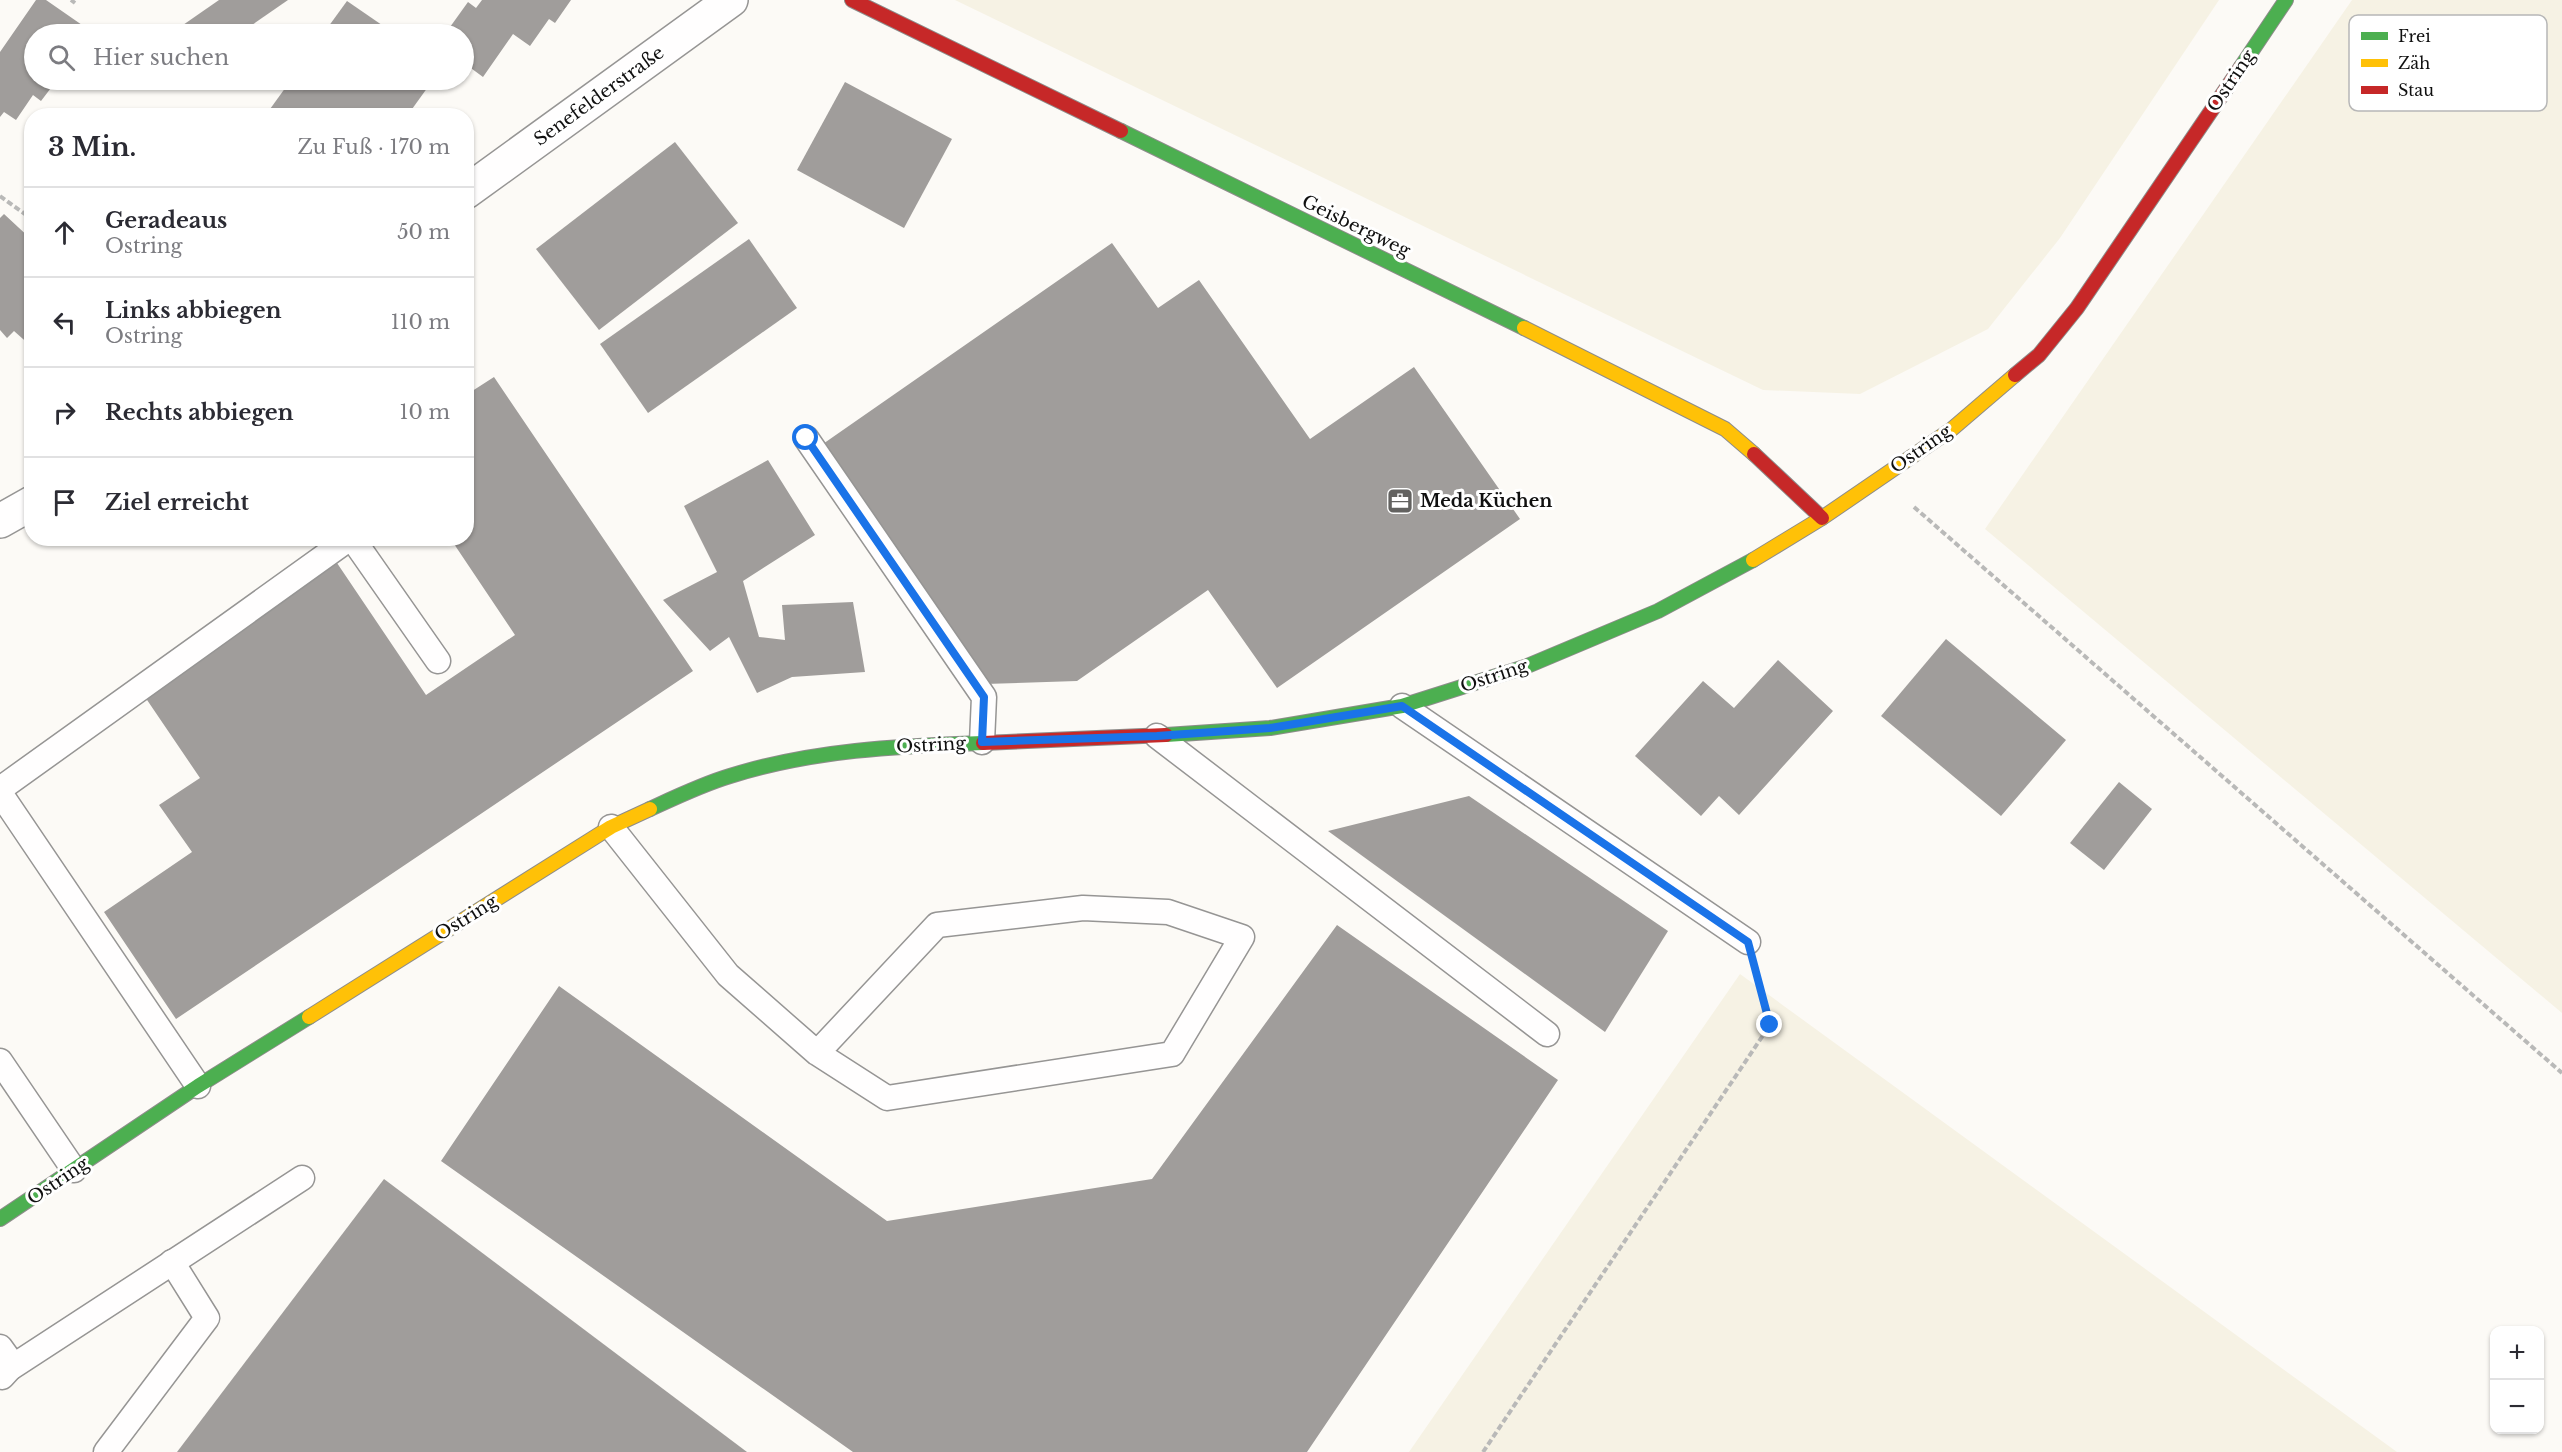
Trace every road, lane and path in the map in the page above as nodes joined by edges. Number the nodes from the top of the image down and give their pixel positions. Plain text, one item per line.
1 (731, 0) edge
2 (852, 0) edge
3 (2286, 0) edge
4 (474, 186) edge
5 (0, 196) edge
6 (24, 213) edge
7 (806, 438) dead end
8 (1880, 478) junction
9 (24, 507) edge
10 (1822, 518) junction
11 (0, 520) edge
12 (340, 546) edge
13 (357, 546) edge
14 (438, 661) dead end
15 (1402, 706) junction
16 (1157, 736) junction
17 (982, 742) junction
18 (0, 791) edge
19 (611, 827) junction
20 (1748, 942) joint
21 (1547, 1034) dead end
22 (817, 1053) junction
23 (0, 1061) edge
24 (2562, 1073) edge
25 (198, 1086) junction
26 (74, 1170) junction
27 (302, 1178) dead end
28 (0, 1219) edge
29 (172, 1262) junction
30 (4, 1364) edge
31 (106, 1452) edge
32 (1483, 1452) edge

1 - 4 street, Senefelderstraße
2 - 10 street, Geisbergweg
3 - 8 street, Ostring
5 - 6 path
7 - 17 lane, Ostring
8 - 10 street, Ostring
8 - 24 path
9 - 11 street
10 - 15 street, Ostring
12 - 18 lane
13 - 14 lane
15 - 16 street, Ostring
15 - 20 lane
16 - 17 street, Ostring
16 - 21 lane
17 - 19 street, Ostring
18 - 25 lane
19 - 22 lane
19 - 25 street, Ostring
20 - 32 path
22 - 22 lane
23 - 26 lane
25 - 26 street, Ostring
26 - 28 street, Ostring
27 - 29 lane
29 - 30 lane
29 - 31 lane

